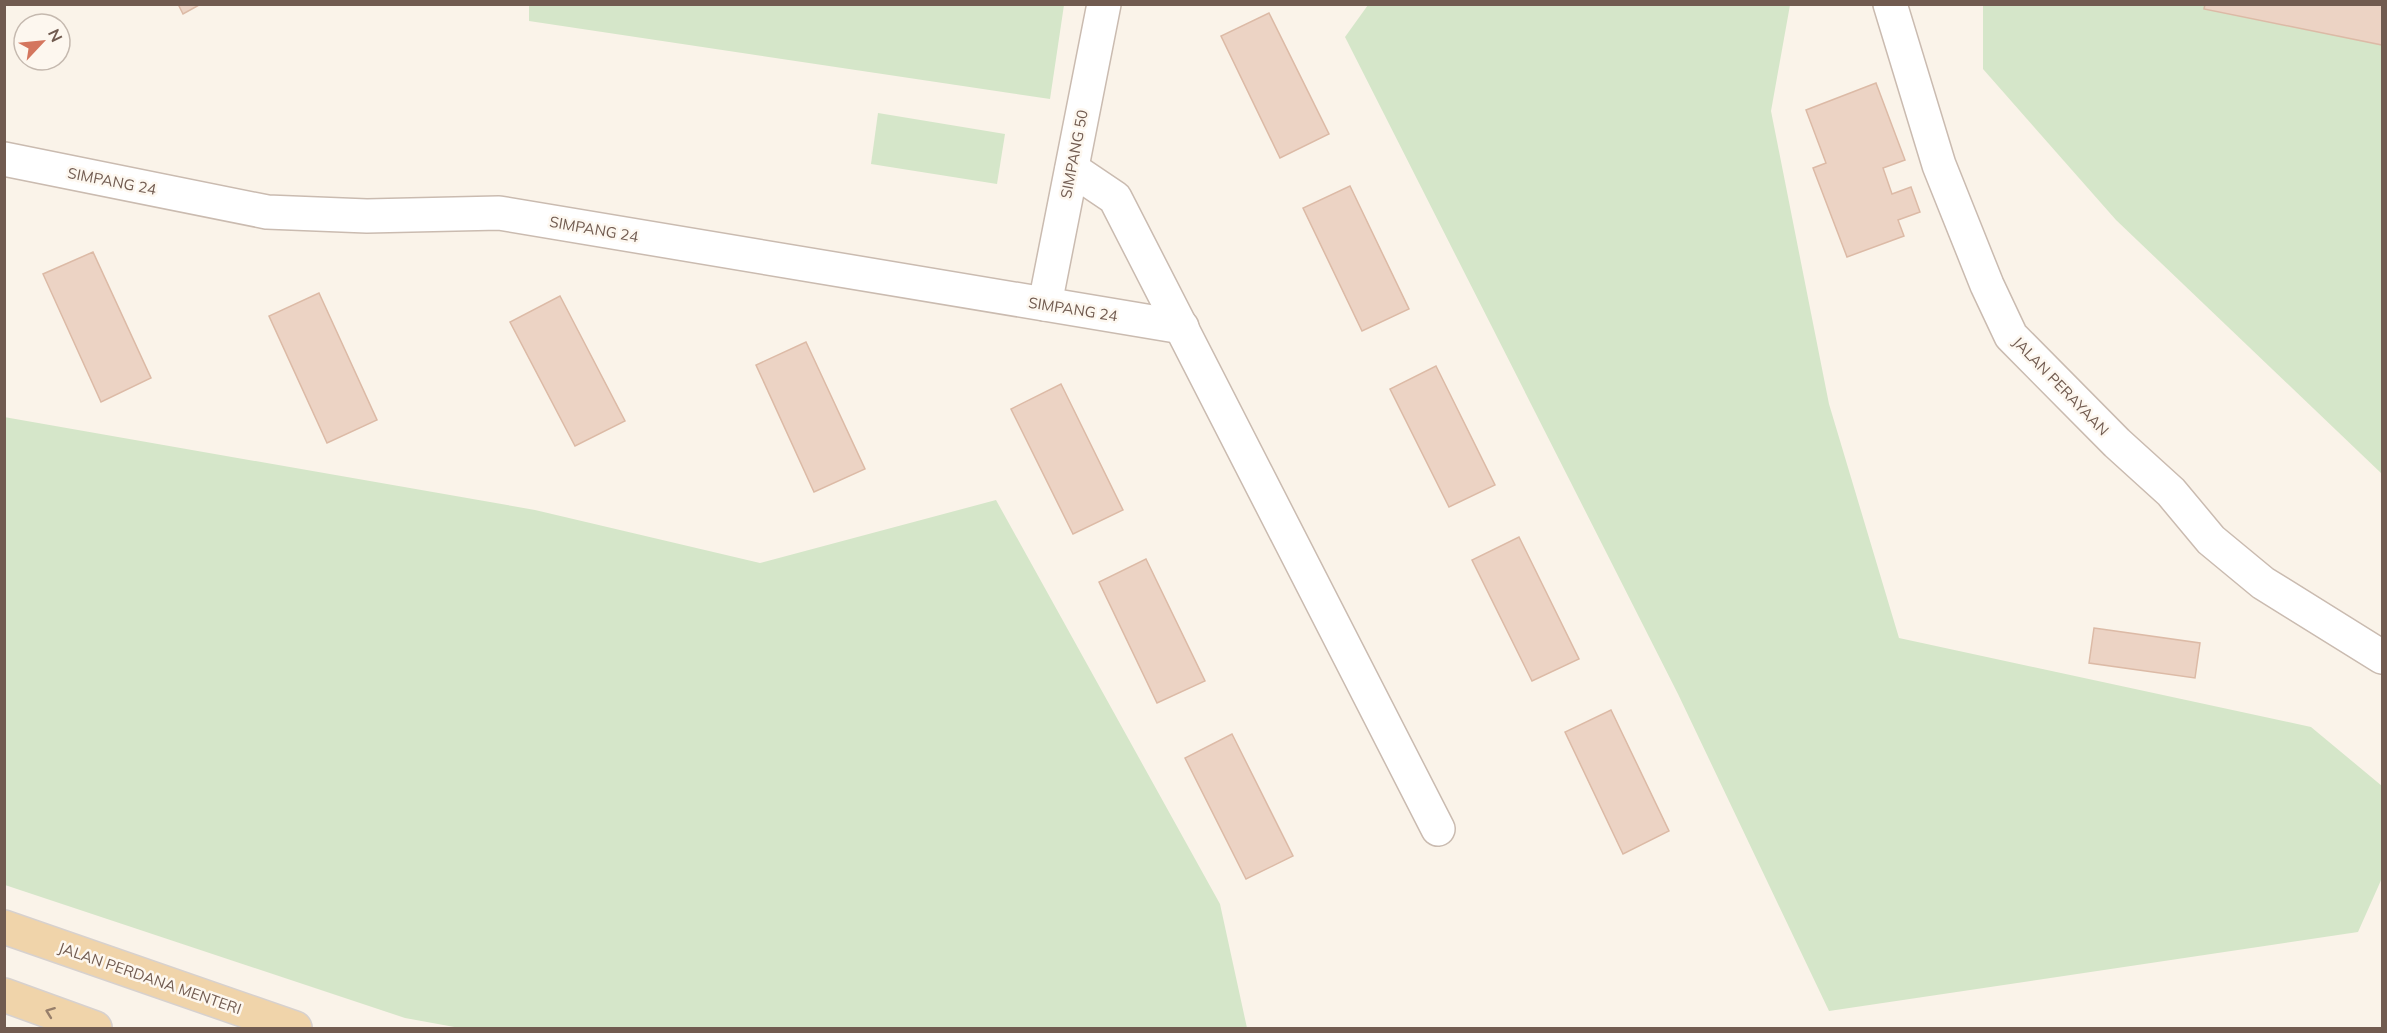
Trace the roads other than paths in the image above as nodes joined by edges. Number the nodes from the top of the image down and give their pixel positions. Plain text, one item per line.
1 (1104, 4) edge
2 (1890, 4) edge
3 (4, 159) edge
4 (1071, 169) junction
5 (1045, 304) junction
6 (1182, 327) junction
7 (2382, 657) edge
8 (1438, 829) dead end
9 (4, 927) edge
10 (4, 995) edge
11 (95, 1029) edge
12 (296, 1029) edge

1 - 4 street, SIMPANG 50
2 - 7 street, JALAN PERAYAAN
3 - 5 street, SIMPANG 24
4 - 5 street, SIMPANG 50
4 - 6 street
5 - 6 street, SIMPANG 24
6 - 8 street
9 - 12 main road, JALAN PERDANA MENTERI
11 -> 10 main road

